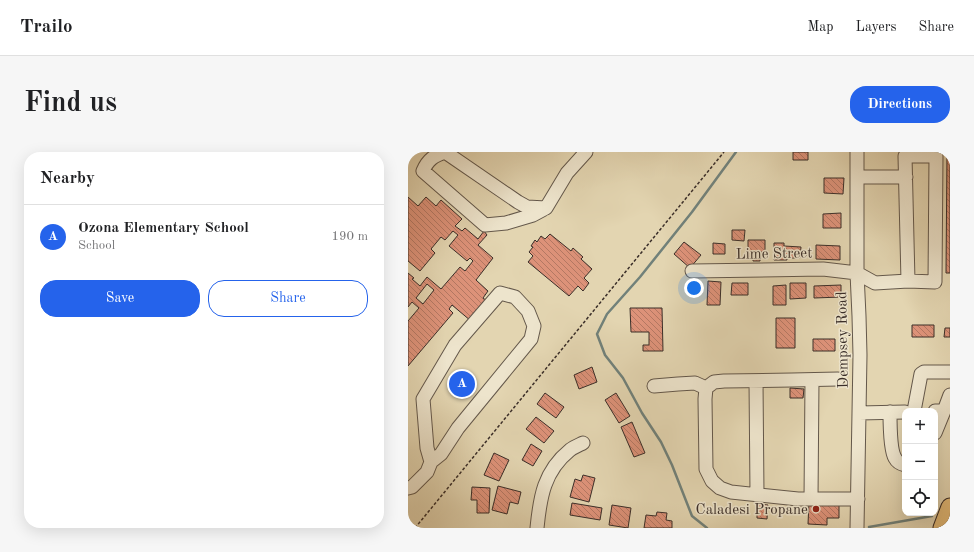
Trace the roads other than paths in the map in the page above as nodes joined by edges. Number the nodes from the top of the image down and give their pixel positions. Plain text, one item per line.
1 (586, 152) edge
2 (857, 152) edge
3 (857, 177) junction
4 (906, 177) junction
5 (546, 208) junction
6 (692, 271) dead end
7 (857, 273) junction
8 (908, 281) junction
9 (950, 372) edge
10 (838, 379) dead end
11 (812, 380) junction
12 (756, 381) junction
13 (654, 386) dead end
14 (706, 388) junction
15 (950, 395) edge
16 (915, 408) edge
17 (940, 411) edge
18 (890, 412) junction
19 (902, 412) edge
20 (859, 413) junction
21 (583, 443) dead end
22 (431, 462) junction
23 (902, 464) edge
24 (408, 488) edge
25 (757, 494) junction
26 (811, 499) junction
27 (858, 499) junction
28 (537, 528) edge
29 (857, 528) edge

1 - 5 street
2 - 3 street, Dempsey Road
3 - 4 street
3 - 7 street, Dempsey Road
4 - 8 street
4 - 8 street
5 - 5 street
6 - 7 street, Lime Street
7 - 8 street
7 - 20 street, Dempsey Road
9 - 16 street
10 - 11 street
11 - 12 street
11 - 26 street
12 - 14 street
12 - 25 street
13 - 14 street
14 - 25 street
15 - 17 street
18 - 19 street
18 - 20 street
18 - 23 street
20 - 27 street, Dempsey Road
21 - 28 street
22 - 22 street
22 - 24 street
25 - 26 street
26 - 27 street
27 - 29 street, Dempsey Road

